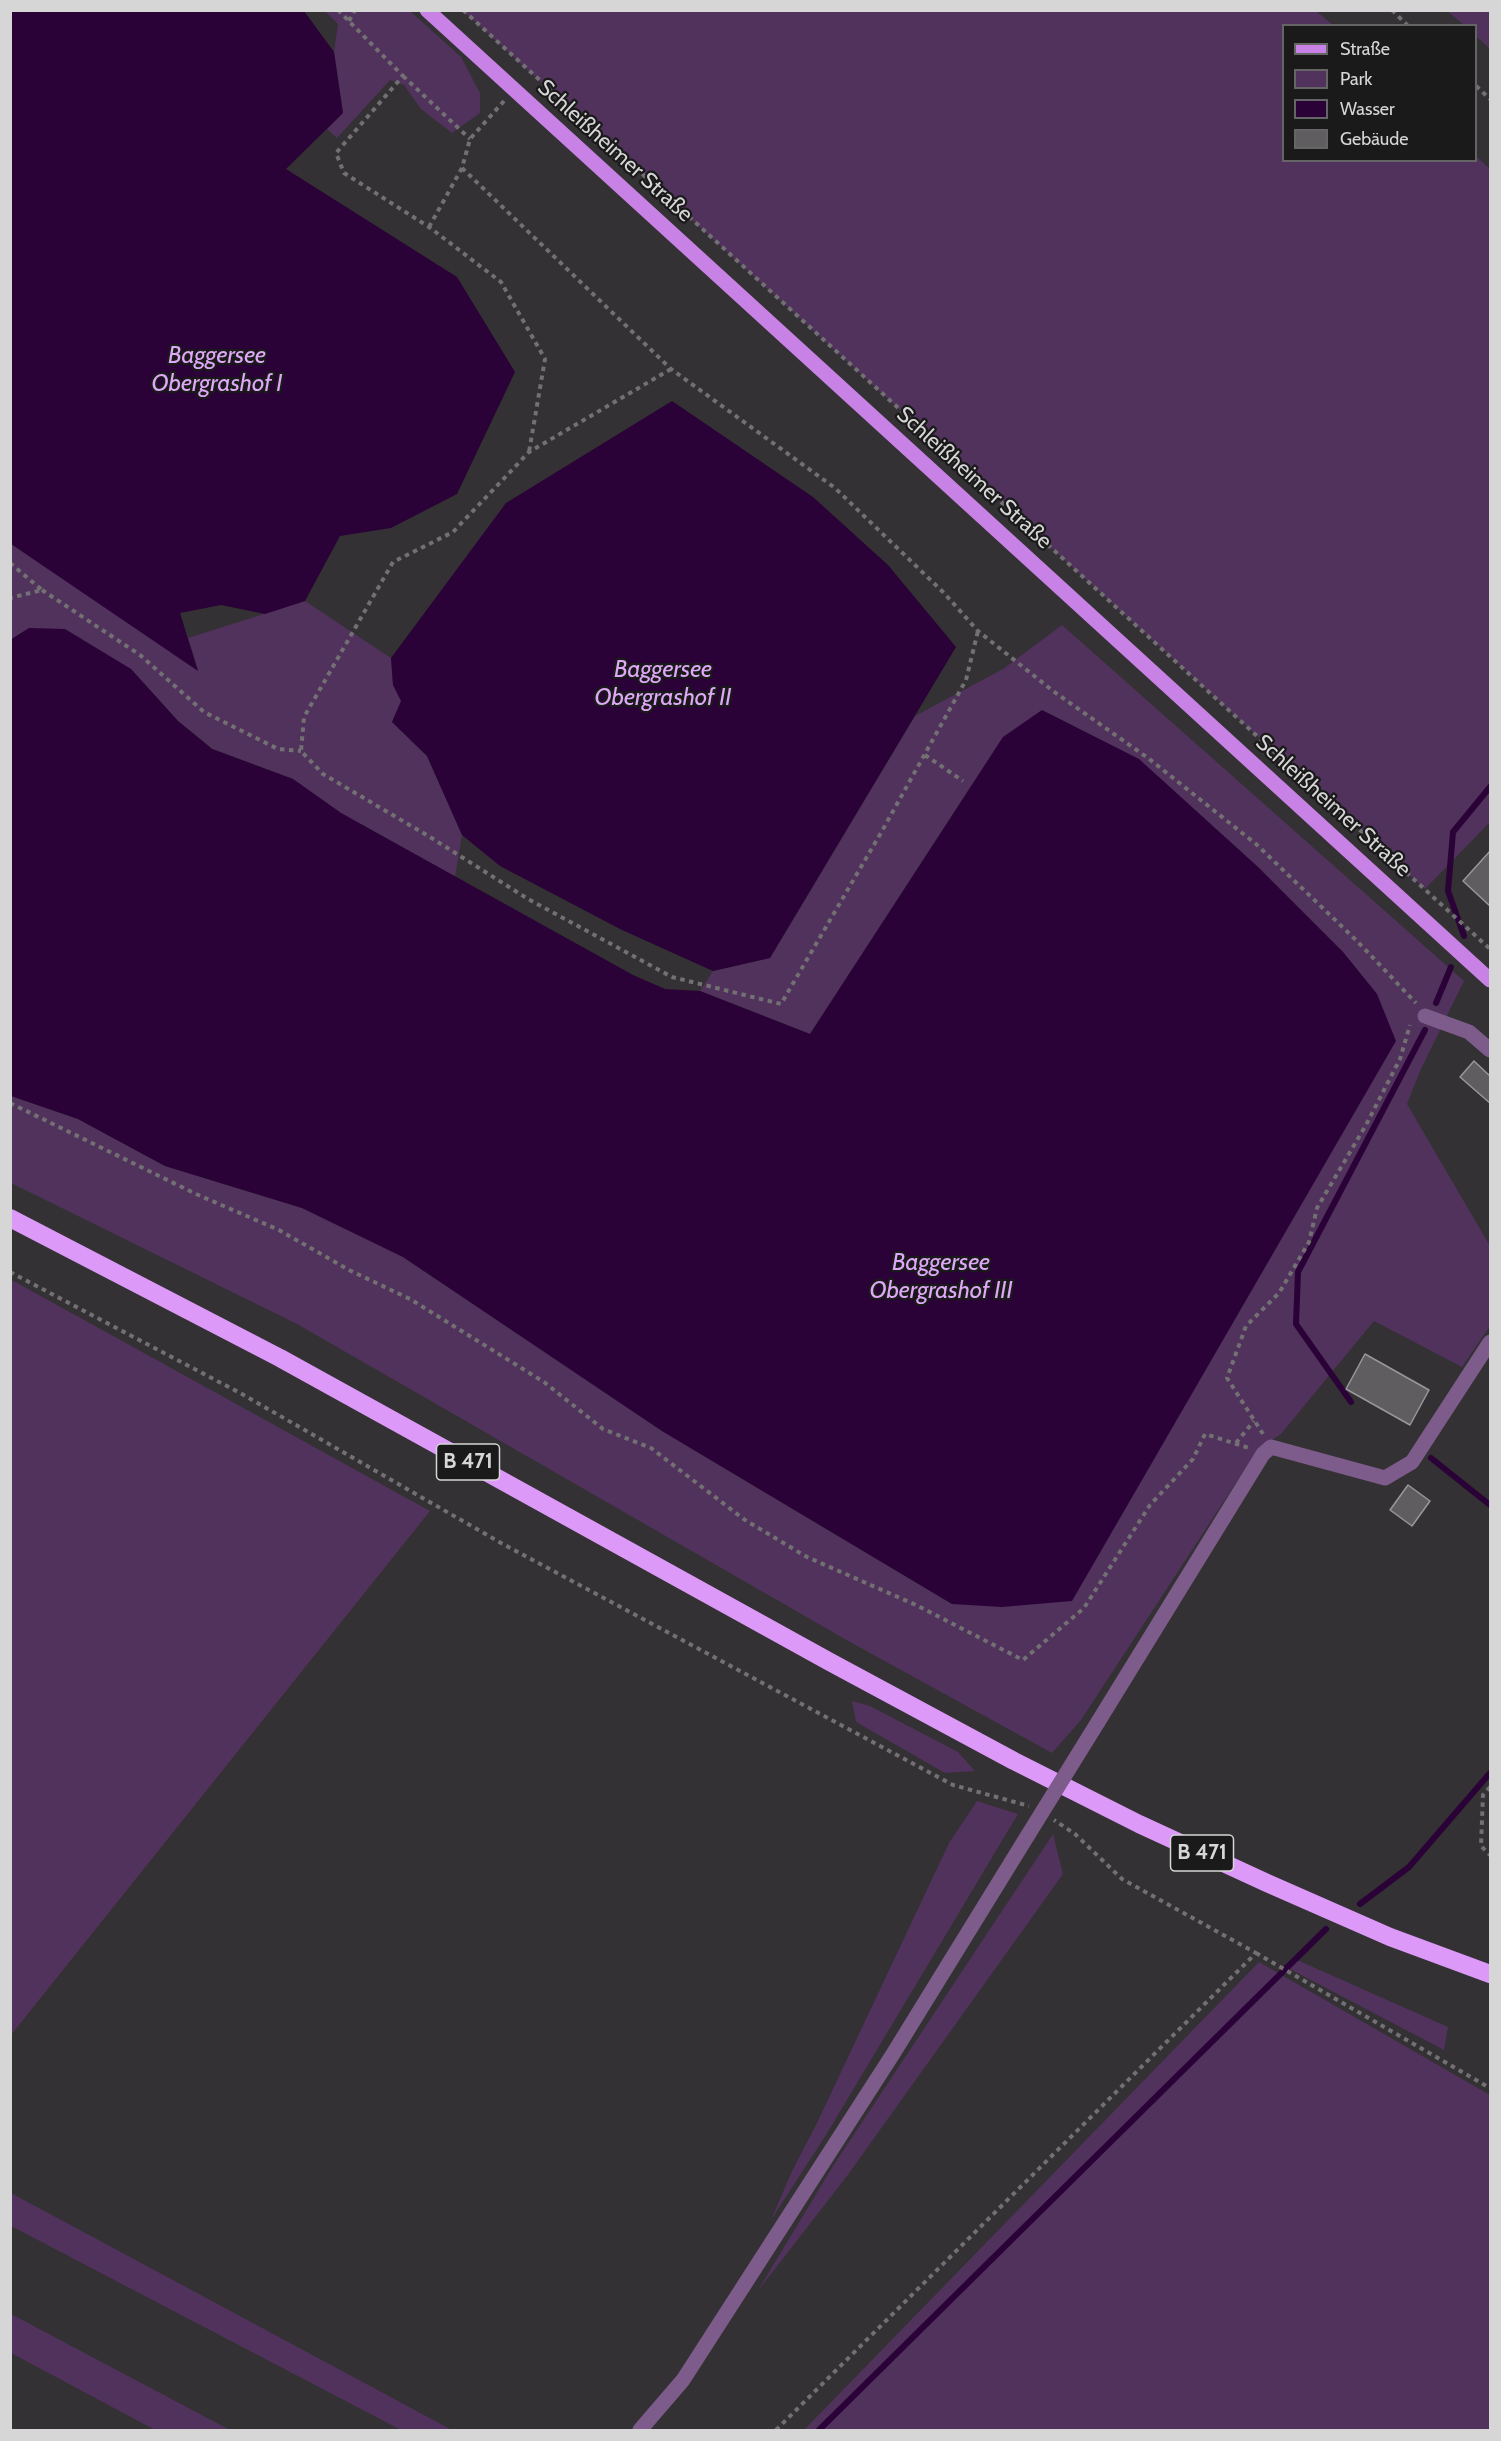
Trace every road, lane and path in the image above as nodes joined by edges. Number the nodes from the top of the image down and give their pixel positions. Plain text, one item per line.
1 (338, 10) edge
2 (355, 10) edge
3 (427, 10) edge
4 (462, 10) edge
5 (1392, 10) edge
6 (349, 21) junction
7 (1406, 24) edge
8 (403, 76) junction
9 (1477, 87) edge
10 (514, 89) junction
11 (1491, 99) edge
12 (470, 139) junction
13 (462, 168) junction
14 (429, 226) junction
15 (671, 369) junction
16 (529, 452) junction
17 (10, 563) edge
18 (42, 590) junction
19 (10, 598) edge
20 (978, 631) junction
21 (301, 751) junction
22 (925, 755) junction
23 (963, 780) dead end
24 (1491, 950) edge
25 (1491, 980) edge
26 (1412, 997) junction
27 (1411, 1008) dead end
28 (1418, 1018) junction
29 (1491, 1050) edge
30 (10, 1103) edge
31 (10, 1218) edge
32 (10, 1272) edge
33 (1491, 1342) edge
34 (1254, 1420) junction
35 (1236, 1443) junction
36 (1267, 1450) junction
37 (1491, 1787) edge
38 (1037, 1810) dead end
39 (1047, 1816) dead end
40 (1491, 1854) edge
41 (1256, 1953) junction
42 (1491, 1974) edge
43 (1491, 2088) edge
44 (640, 2430) edge
45 (776, 2430) edge

1 - 6 path
2 - 6 path
3 - 10 main road, Schleißheimer Straße
4 - 24 path
5 - 7 path
6 - 8 path
8 - 12 path
8 - 14 path
9 - 11 path
10 - 12 path
10 - 25 main road, Schleißheimer Straße
12 - 13 path
13 - 14 path
13 - 15 path
14 - 16 path
15 - 16 path
15 - 20 path
16 - 21 path
17 - 18 path
18 - 19 path
18 - 21 path
20 - 22 path
20 - 26 path
21 - 22 path
22 - 23 path
26 - 27 path
26 - 28 path
28 - 29 street
28 - 34 path
30 - 35 path
31 - 42 highway, B 471
32 - 38 path
33 - 36 street
34 - 35 path
34 - 36 path
35 - 36 path
36 - 44 street, bridge
37 - 40 path
39 - 41 path
41 - 43 path
41 - 45 path

